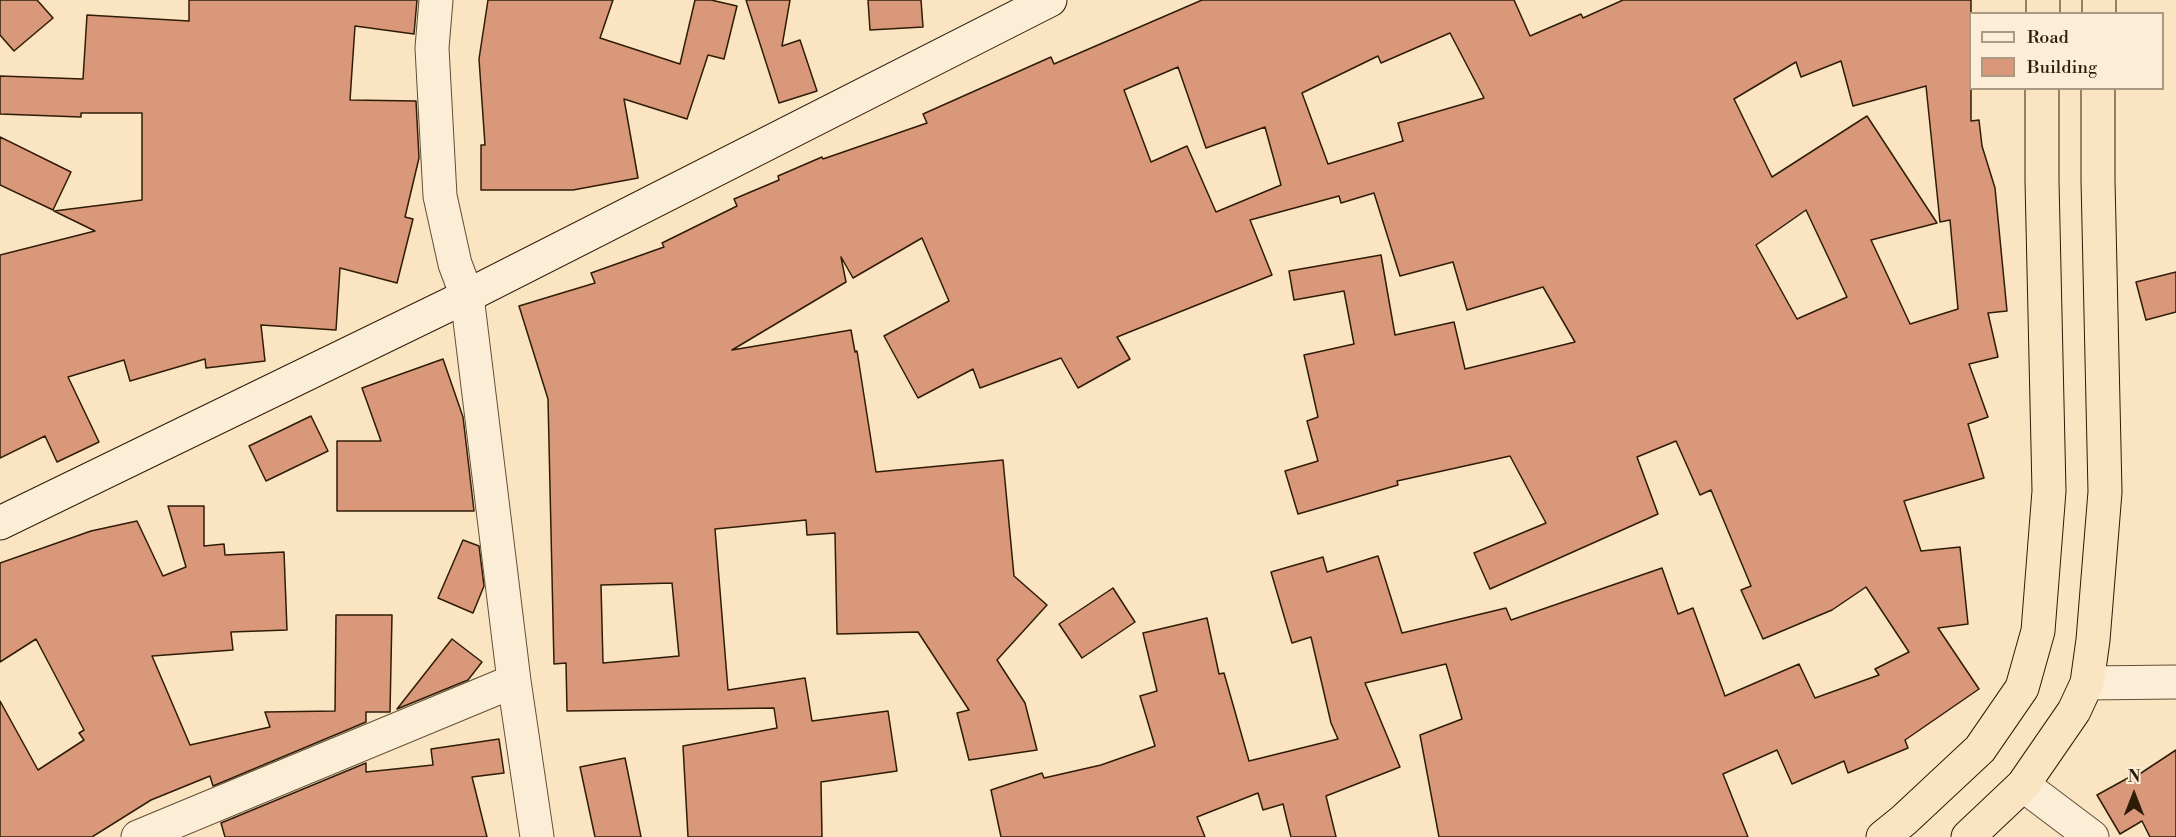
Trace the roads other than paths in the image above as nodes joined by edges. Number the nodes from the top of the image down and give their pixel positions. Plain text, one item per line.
1 (436, 0) edge
2 (1050, 0) edge
3 (2042, 90) edge
4 (2098, 90) edge
5 (467, 296) junction
6 (0, 523) edge
7 (514, 681) junction
8 (2176, 682) edge
9 (2086, 683) junction
10 (2023, 785) junction
11 (138, 837) edge
12 (537, 837) edge
13 (1883, 837) edge
14 (1968, 837) edge
15 (2092, 837) edge

1 - 5 street
2 - 5 street
3 - 13 highway
4 - 9 highway
5 - 6 street
5 - 7 street
7 - 11 street
7 - 12 street
8 - 9 street
9 - 10 highway
10 - 14 highway
10 - 15 street

